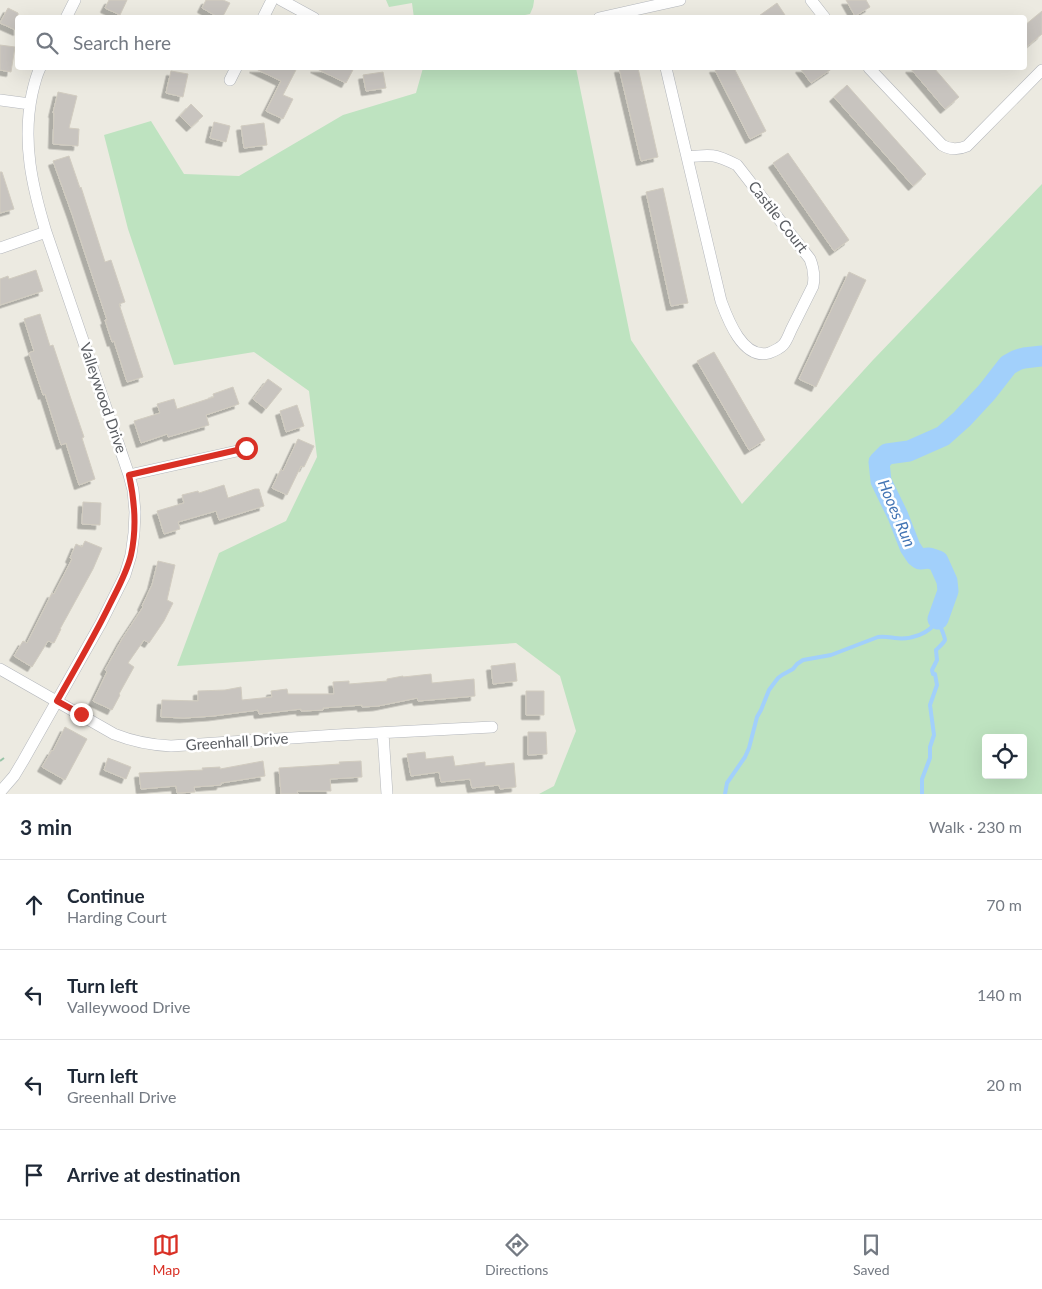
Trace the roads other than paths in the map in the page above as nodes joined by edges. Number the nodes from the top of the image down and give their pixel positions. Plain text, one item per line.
1 (75, 0) edge
2 (272, 0) edge
3 (281, 0) edge
4 (680, 0) edge
5 (811, 0) edge
6 (652, 12) edge
7 (68, 15) edge
8 (264, 15) edge
9 (308, 15) edge
10 (626, 15) edge
11 (823, 15) edge
12 (39, 70) edge
13 (235, 70) edge
14 (666, 70) edge
15 (871, 70) edge
16 (1042, 70) edge
17 (230, 80) dead end
18 (0, 100) edge
19 (30, 104) junction
20 (687, 157) junction
21 (46, 232) junction
22 (0, 248) edge
23 (246, 448) dead end
24 (129, 475) junction
25 (0, 669) edge
26 (57, 701) junction
27 (492, 727) dead end
28 (383, 733) junction
29 (0, 792) edge
30 (388, 794) edge

1 - 7 street
2 - 8 street
3 - 9 street
4 - 6 street
5 - 11 street
6 - 10 street
12 - 19 street, Valleywood Drive
13 - 17 street
14 - 20 street, Castile Court
15 - 16 street
18 - 19 street
19 - 21 street, Valleywood Drive
20 - 20 street, Castile Court
21 - 22 street
21 - 24 street, Valleywood Drive
23 - 24 street
24 - 26 street, Valleywood Drive
25 - 26 street, Greenhall Drive
26 - 28 street, Greenhall Drive
26 - 29 street, Valleywood Drive
27 - 28 street, Greenhall Drive
28 - 30 street

